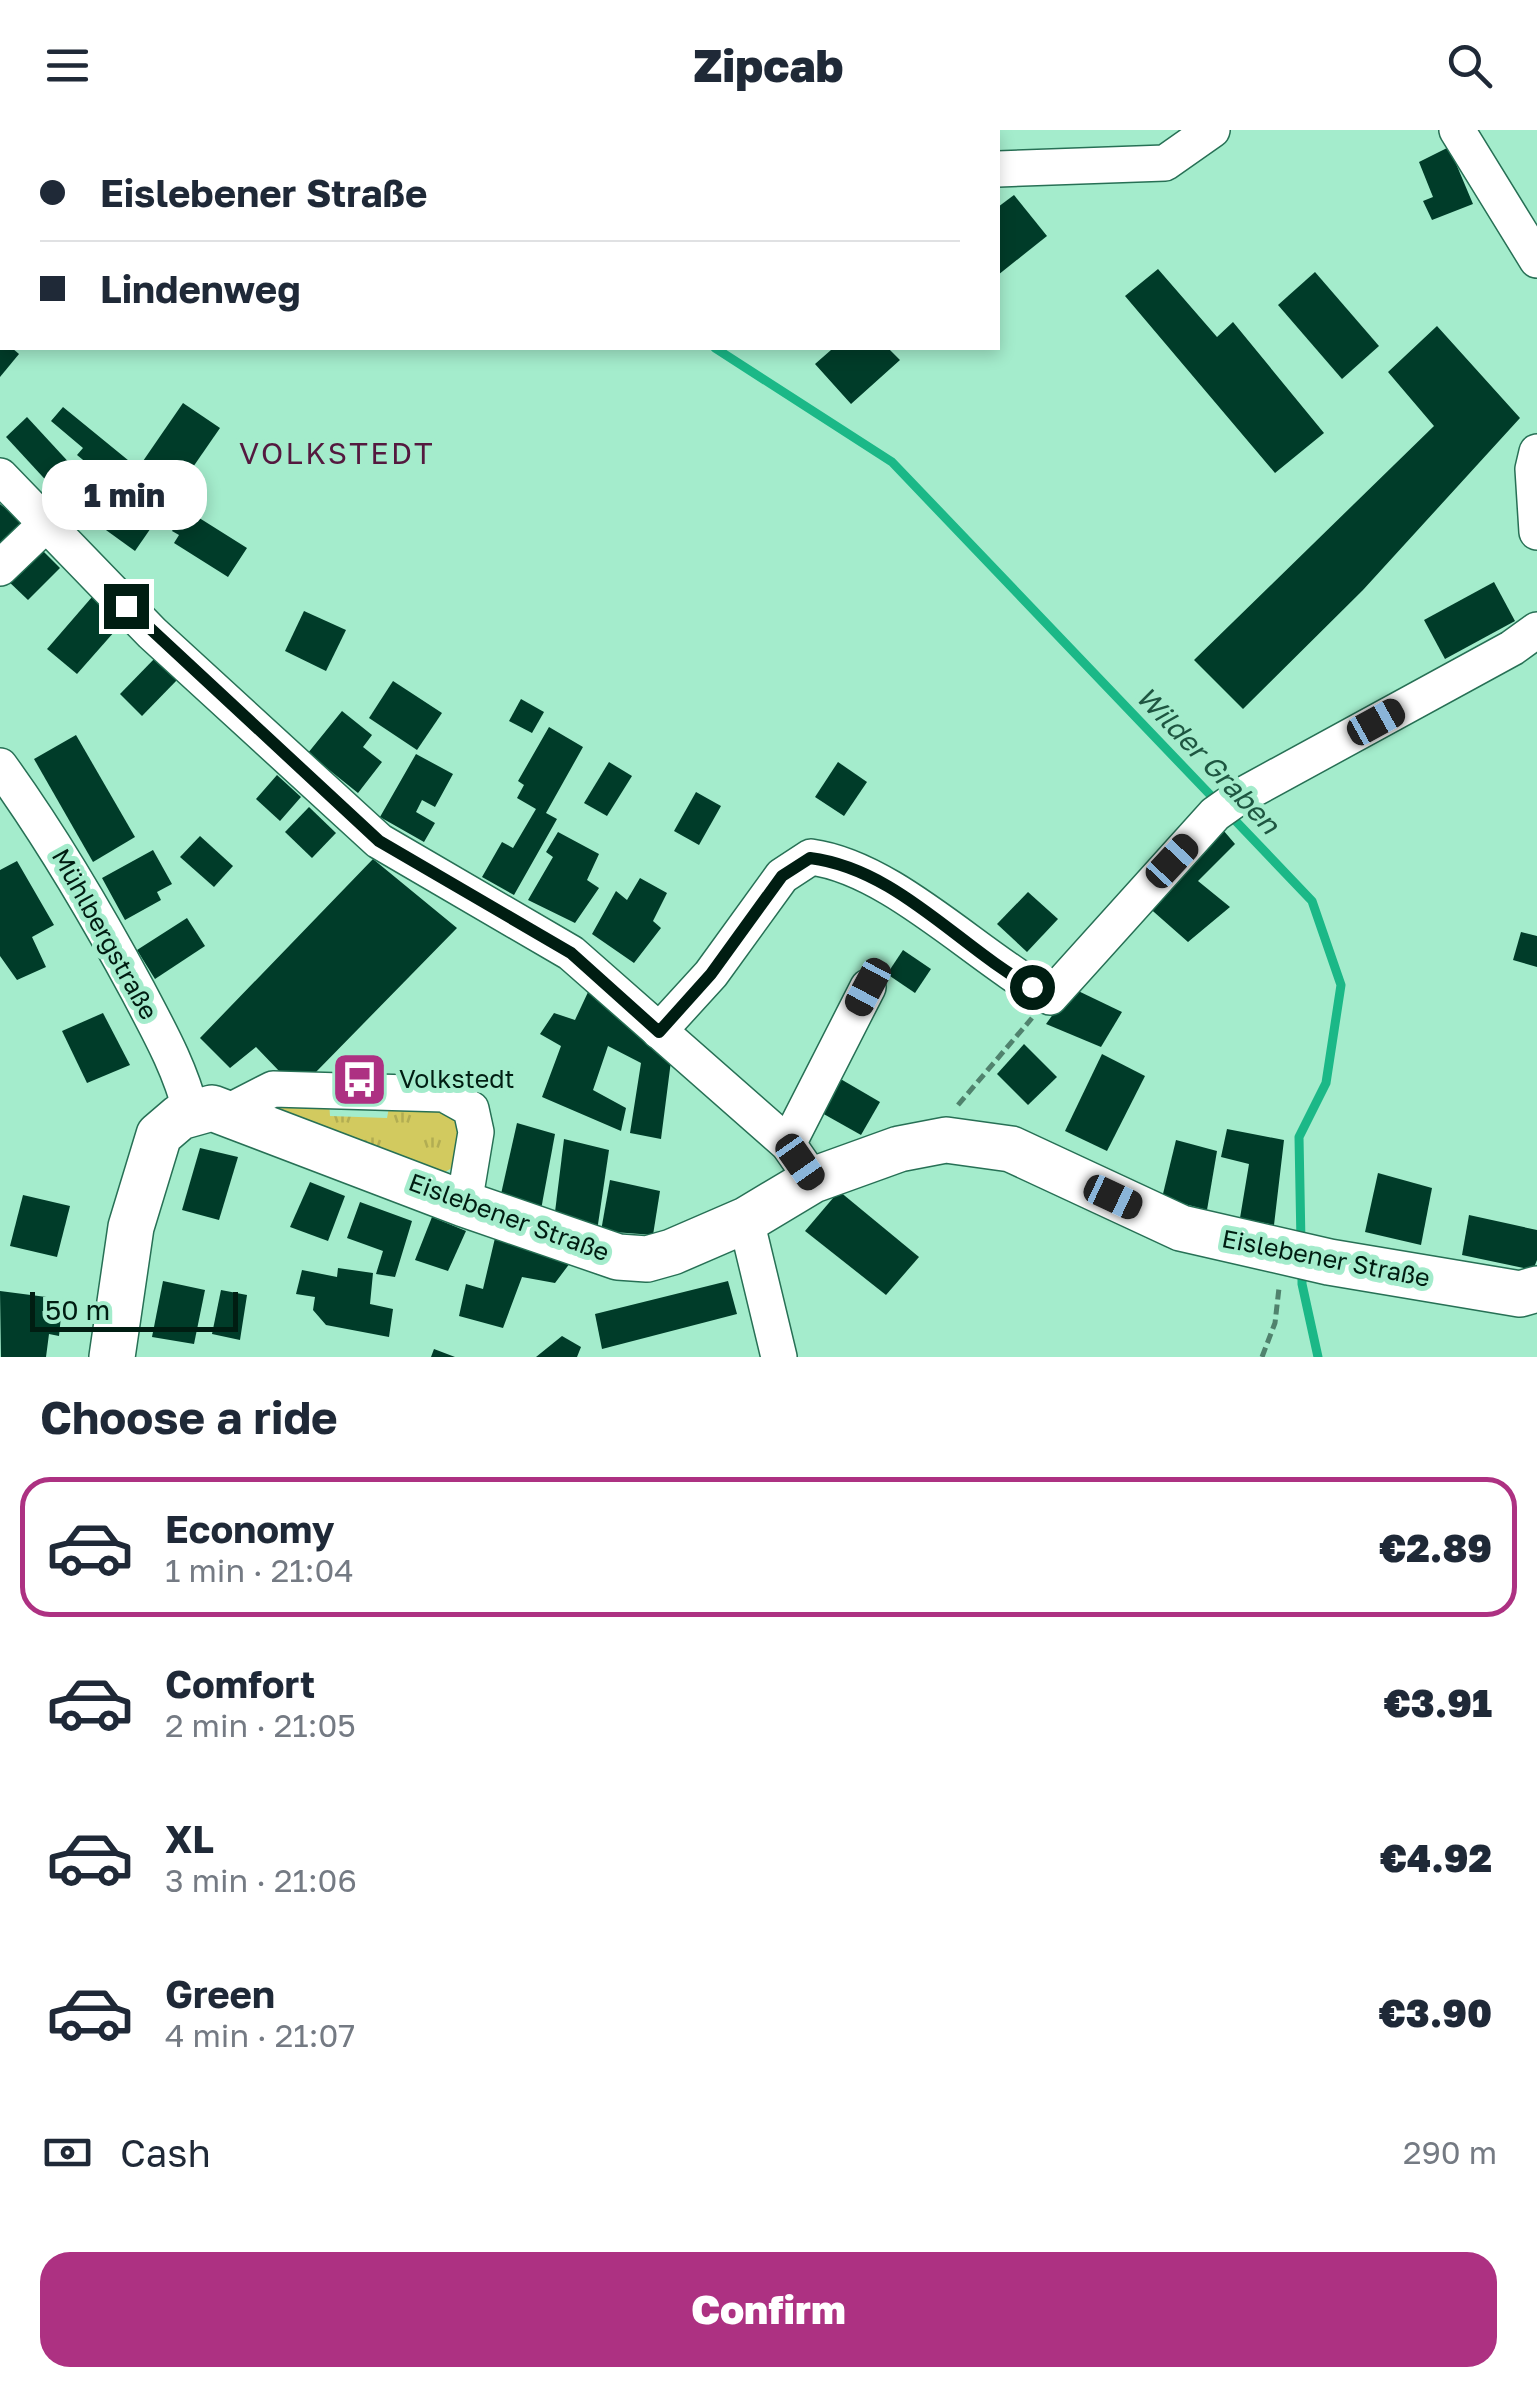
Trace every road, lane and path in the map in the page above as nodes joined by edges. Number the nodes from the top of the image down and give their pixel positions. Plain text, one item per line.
1 (1212, 130) edge
2 (1457, 130) edge
3 (1000, 170) edge
4 (1537, 260) edge
5 (1537, 452) edge
6 (0, 476) edge
7 (46, 524) junction
8 (1537, 532) edge
9 (0, 568) edge
10 (1537, 630) edge
11 (0, 766) edge
12 (868, 987) dead end
13 (1050, 997) junction
14 (659, 1032) junction
15 (209, 1112) junction
16 (946, 1140) junction
17 (788, 1144) junction
18 (814, 1180) junction
19 (464, 1204) junction
20 (746, 1220) junction
21 (1282, 1252) junction
22 (1537, 1290) edge
23 (112, 1357) edge
24 (779, 1357) edge
25 (1262, 1357) edge

1 - 3 street
2 - 4 street
5 - 8 street
6 - 7 street
7 - 9 street
7 - 14 street
10 - 13 street
11 - 15 street, Mühlbergstraße
12 - 17 street
13 - 14 street
13 - 16 path
14 - 17 street
15 - 19 main road, Eislebener Straße
15 - 19 street
15 - 23 main road
16 - 18 main road, Eislebener Straße
16 - 21 main road, Eislebener Straße
17 - 18 street
18 - 20 main road, Eislebener Straße
19 - 20 main road, Eislebener Straße
20 - 24 street
21 - 22 main road, Eislebener Straße
21 - 25 path

